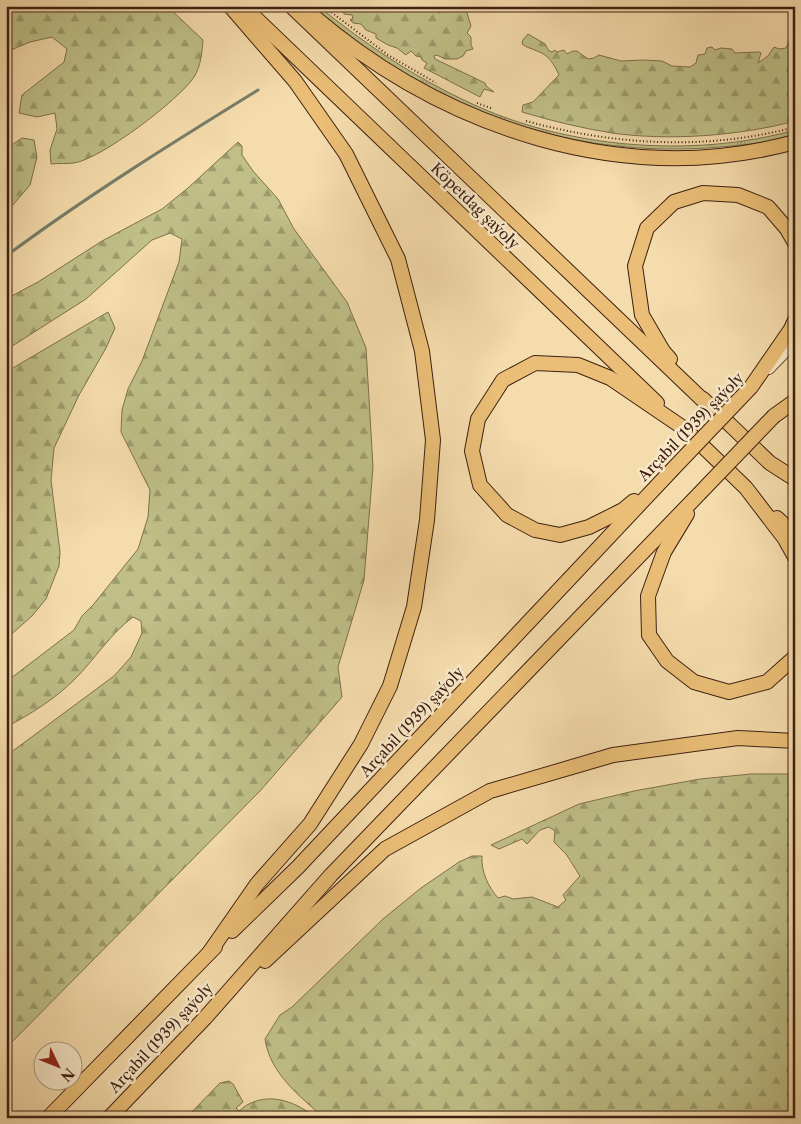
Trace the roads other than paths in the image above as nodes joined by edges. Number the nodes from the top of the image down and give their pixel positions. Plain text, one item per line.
1 (230, 6) edge
2 (290, 6) edge
3 (302, 6) edge
4 (245, 7) edge
5 (795, 142) edge
6 (795, 243) edge
7 (795, 320) edge
8 (795, 342) edge
9 (751, 387) junction
10 (795, 394) edge
11 (795, 401) edge
12 (708, 405) junction
13 (774, 416) junction
14 (685, 429) junction
15 (770, 463) junction
16 (670, 472) junction
17 (795, 479) edge
18 (795, 486) edge
19 (746, 488) junction
20 (699, 494) junction
21 (795, 535) edge
22 (795, 557) edge
23 (795, 657) edge
24 (795, 741) edge
25 (209, 953) junction
26 (205, 1018) junction
27 (48, 1118) edge
28 (109, 1118) edge
29 (118, 1118) edge

1 - 25 main road
2 - 12 main road, Köpetdag şaýoly
3 - 5 main road
4 - 14 main road, Köpetdag şaýoly
6 - 12 main road
7 - 9 main road
8 - 9 street, Arçabil (1939) şaýoly
9 - 16 main road, Arçabil (1939) şaýoly, bridge
10 - 13 street, Arçabil (1939) şaýoly
11 - 13 main road
12 - 15 main road
13 - 20 main road, Arçabil (1939) şaýoly, bridge
14 - 16 main road
14 - 19 main road
15 - 17 main road
15 - 18 main road
16 - 25 main road, Arçabil (1939) şaýoly
19 - 21 main road
19 - 22 main road
20 - 23 main road
20 - 26 main road, Arçabil (1939) şaýoly
24 - 26 main road
25 - 27 main road, Arçabil (1939) şaýoly
26 - 28 main road, Arçabil (1939) şaýoly
26 - 29 street

